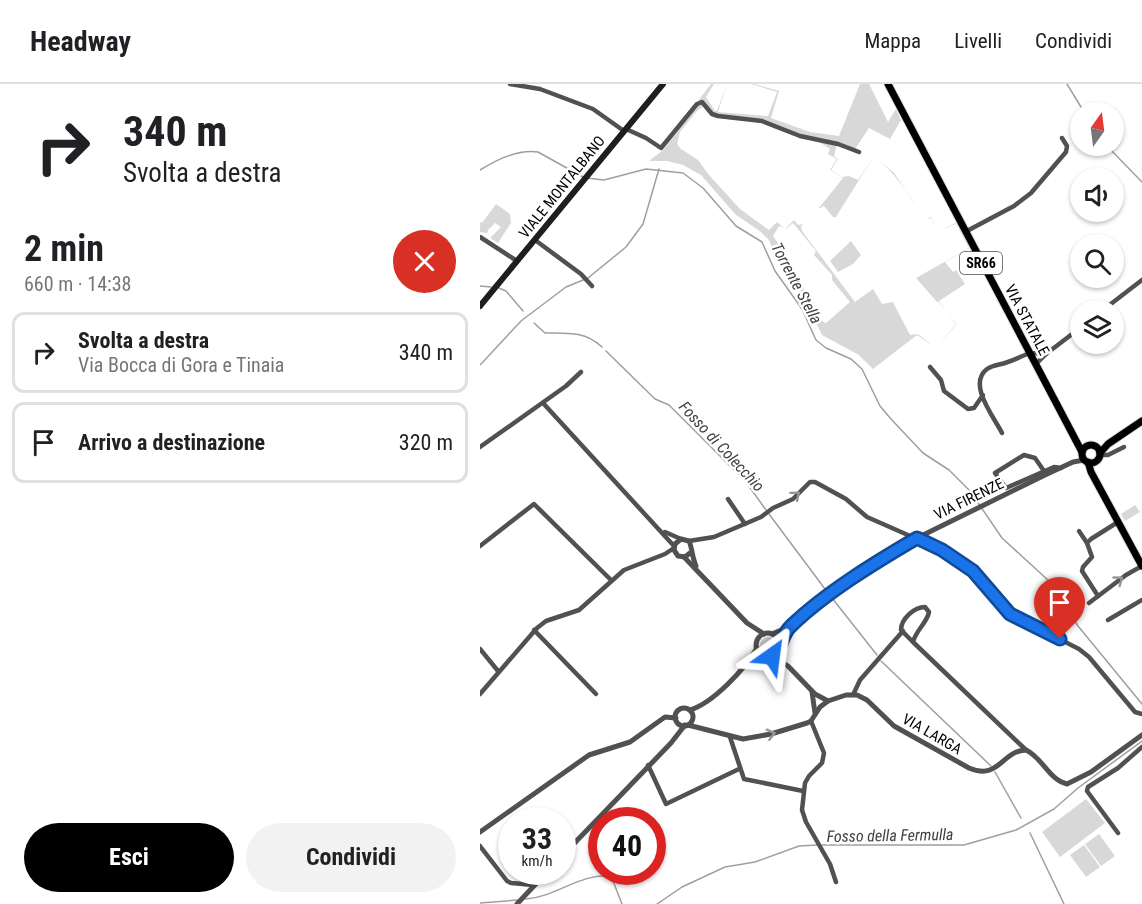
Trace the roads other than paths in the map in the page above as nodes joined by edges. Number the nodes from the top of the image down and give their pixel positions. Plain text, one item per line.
1 (511, 84) edge
2 (663, 84) edge
3 (888, 84) edge
4 (625, 130) junction
5 (1062, 138) dead end
6 (859, 152) dead end
7 (965, 232) junction
8 (480, 237) edge
9 (535, 240) junction
10 (517, 261) junction
11 (1142, 280) edge
12 (592, 286) dead end
13 (1116, 300) edge
14 (480, 306) edge
15 (1070, 335) edge
16 (1029, 352) junction
17 (1043, 353) junction
18 (1034, 362) junction
19 (930, 367) dead end
20 (581, 372) dead end
21 (982, 395) junction
22 (543, 403) junction
23 (1141, 421) edge
24 (1002, 433) dead end
25 (480, 447) edge
26 (1124, 447) dead end
27 (1099, 451) junction
28 (1086, 456) junction
29 (1061, 468) junction
30 (1044, 471) junction
31 (728, 499) dead end
32 (1118, 522) junction
33 (746, 524) junction
34 (660, 529) junction
35 (1079, 531) dead end
36 (917, 538) junction
37 (681, 539) junction
38 (706, 540) junction
39 (689, 542) junction
40 (1087, 543) junction
41 (480, 546) edge
42 (674, 549) junction
43 (691, 551) junction
44 (684, 557) junction
45 (1142, 566) edge
46 (698, 570) junction
47 (611, 580) junction
48 (1098, 596) junction
49 (1142, 600) edge
50 (1089, 603) dead end
51 (1108, 620) dead end
52 (747, 623) junction
53 (791, 626) junction
54 (534, 630) junction
55 (903, 631) junction
56 (764, 634) junction
57 (772, 634) junction
58 (757, 641) junction
59 (913, 642) junction
60 (779, 646) junction
61 (757, 648) junction
62 (480, 649) edge
63 (763, 656) junction
64 (772, 656) junction
65 (746, 665) junction
66 (788, 666) junction
67 (498, 671) junction
68 (811, 691) junction
69 (717, 693) junction
70 (480, 694) edge
71 (596, 694) dead end
72 (853, 695) junction
73 (828, 701) junction
74 (690, 710) junction
75 (678, 711) junction
76 (1142, 714) edge
77 (815, 715) junction
78 (677, 720) junction
79 (811, 721) junction
80 (656, 722) junction
81 (690, 722) junction
82 (1142, 735) edge
83 (729, 736) junction
84 (1142, 747) edge
85 (1026, 750) junction
86 (654, 760) junction
87 (648, 765) junction
88 (740, 769) junction
89 (804, 791) junction
90 (480, 832) edge
91 (1118, 833) dead end
92 (576, 840) edge
93 (480, 846) edge
94 (498, 869) edge
95 (836, 882) dead end
96 (534, 885) edge
97 (518, 903) edge

1 - 4 street
2 - 4 main road, VIALE MONTALBANO
3 - 7 main road, VIA STATALE / SR66
4 - 6 street
4 - 9 main road, VIALE MONTALBANO
5 - 7 street
7 - 16 main road, VIA STATALE / SR66
8 - 10 street
9 - 10 main road, VIALE MONTALBANO
9 - 12 street
10 - 14 main road, VIALE MONTALBANO
11 - 13 street
15 - 17 street
16 - 17 street
16 - 18 main road, VIA STATALE / SR66
16 - 21 street
17 - 18 street
18 - 28 main road, VIA STATALE / SR66
19 - 21 street
20 - 22 street
21 - 24 street
22 - 25 street
22 - 34 street
23 - 27 main road
26 - 27 street
27 - 28 main road, SR66
27 - 28 main road
28 - 29 street, VIA FIRENZE
28 - 32 main road
29 - 30 street
29 - 36 street, VIA FIRENZE
30 - 30 street
31 - 33 street
32 - 40 street
32 - 45 main road
33 -> 36 street
33 - 38 street
34 - 37 street
34 - 42 street
35 - 40 street
36 - 53 street, VIA FIRENZE
36 - 76 street
37 - 39 street
37 - 42 street
38 - 39 street
38 - 43 street
39 - 43 street
40 - 48 street
41 - 47 street
42 - 44 street
42 - 47 street
43 - 44 street
43 - 46 street
44 - 46 street
48 -> 45 street
46 - 52 street
47 - 54 street
48 - 50 street
49 - 51 street
52 - 56 street
52 - 58 street
53 - 57 street, VIA FIRENZE
53 - 60 street, VIA FIRENZE
54 - 67 street
54 - 71 street
55 - 59 street
55 - 59 street
55 - 72 street
56 - 57 street, VIA FIRENZE
56 - 58 street
57 - 60 street
58 - 61 street
59 - 85 street
60 - 64 street, VIA FIRENZE
60 - 66 street
61 - 63 street
61 - 65 street
62 - 67 street
63 - 64 street
63 - 65 street
64 - 66 street
65 - 69 street
66 - 68 street
67 - 70 street
68 - 73 street
68 - 77 street
69 - 74 street
69 - 81 street
72 - 73 street
72 - 85 street, VIA LARGA
73 - 77 street
74 - 75 street
74 - 81 street
75 - 78 street
75 - 80 street
77 - 79 street
78 - 80 street
78 - 81 street
78 - 86 street
83 -> 79 street
79 - 89 street
80 - 90 street
81 - 83 street
81 - 86 street
82 - 85 street
83 - 88 street
84 - 91 street
86 - 87 street
87 - 88 street
87 - 92 street
88 - 89 street
89 - 95 street
93 - 94 street
96 - 97 street

